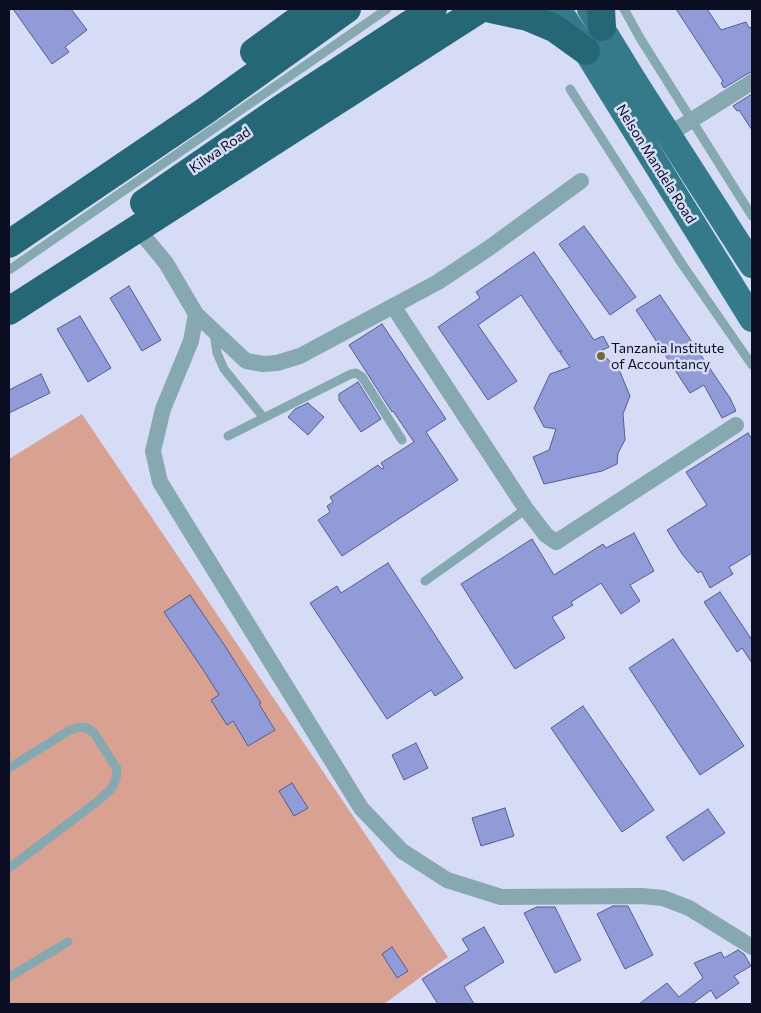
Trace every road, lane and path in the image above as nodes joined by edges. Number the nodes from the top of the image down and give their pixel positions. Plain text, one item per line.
1 (313, 9) edge
2 (347, 9) edge
3 (387, 9) edge
4 (433, 9) edge
5 (480, 9) edge
6 (491, 9) edge
7 (558, 9) edge
8 (624, 9) edge
9 (598, 15) edge
10 (586, 51) junction
11 (752, 82) edge
12 (570, 89) dead end
13 (691, 121) junction
14 (668, 135) junction
15 (581, 181) dead end
16 (752, 216) edge
17 (9, 224) edge
18 (137, 228) junction
19 (9, 244) edge
20 (752, 265) edge
21 (9, 270) edge
22 (9, 295) edge
23 (392, 306) junction
24 (9, 311) edge
25 (196, 314) junction
26 (752, 319) edge
27 (213, 331) junction
28 (752, 365) edge
29 (264, 418) junction
30 (736, 425) dead end
31 (228, 436) dead end
32 (402, 440) dead end
33 (526, 509) junction
34 (425, 580) dead end
35 (9, 768) edge
36 (9, 868) edge
37 (68, 942) dead end
38 (752, 947) edge
39 (9, 977) edge

1 - 17 highway
2 - 19 highway
3 - 21 lane
4 - 22 highway, Kilwa Road
5 - 18 highway
6 - 10 highway
7 - 10 main road, Nelson Mandela Road
8 - 13 lane
9 - 14 main road, Nelson Mandela Road
10 - 26 main road, Nelson Mandela Road
11 - 13 street
12 - 28 lane
13 - 14 street
13 - 16 lane
14 - 20 main road, Nelson Mandela Road
15 - 23 street
18 - 24 highway
18 - 25 street
23 - 27 street
23 - 33 street
25 - 27 street
25 - 38 street
27 - 29 lane
29 - 31 lane
29 - 32 lane
30 - 33 street
33 - 34 lane
35 - 36 lane
37 - 39 lane

